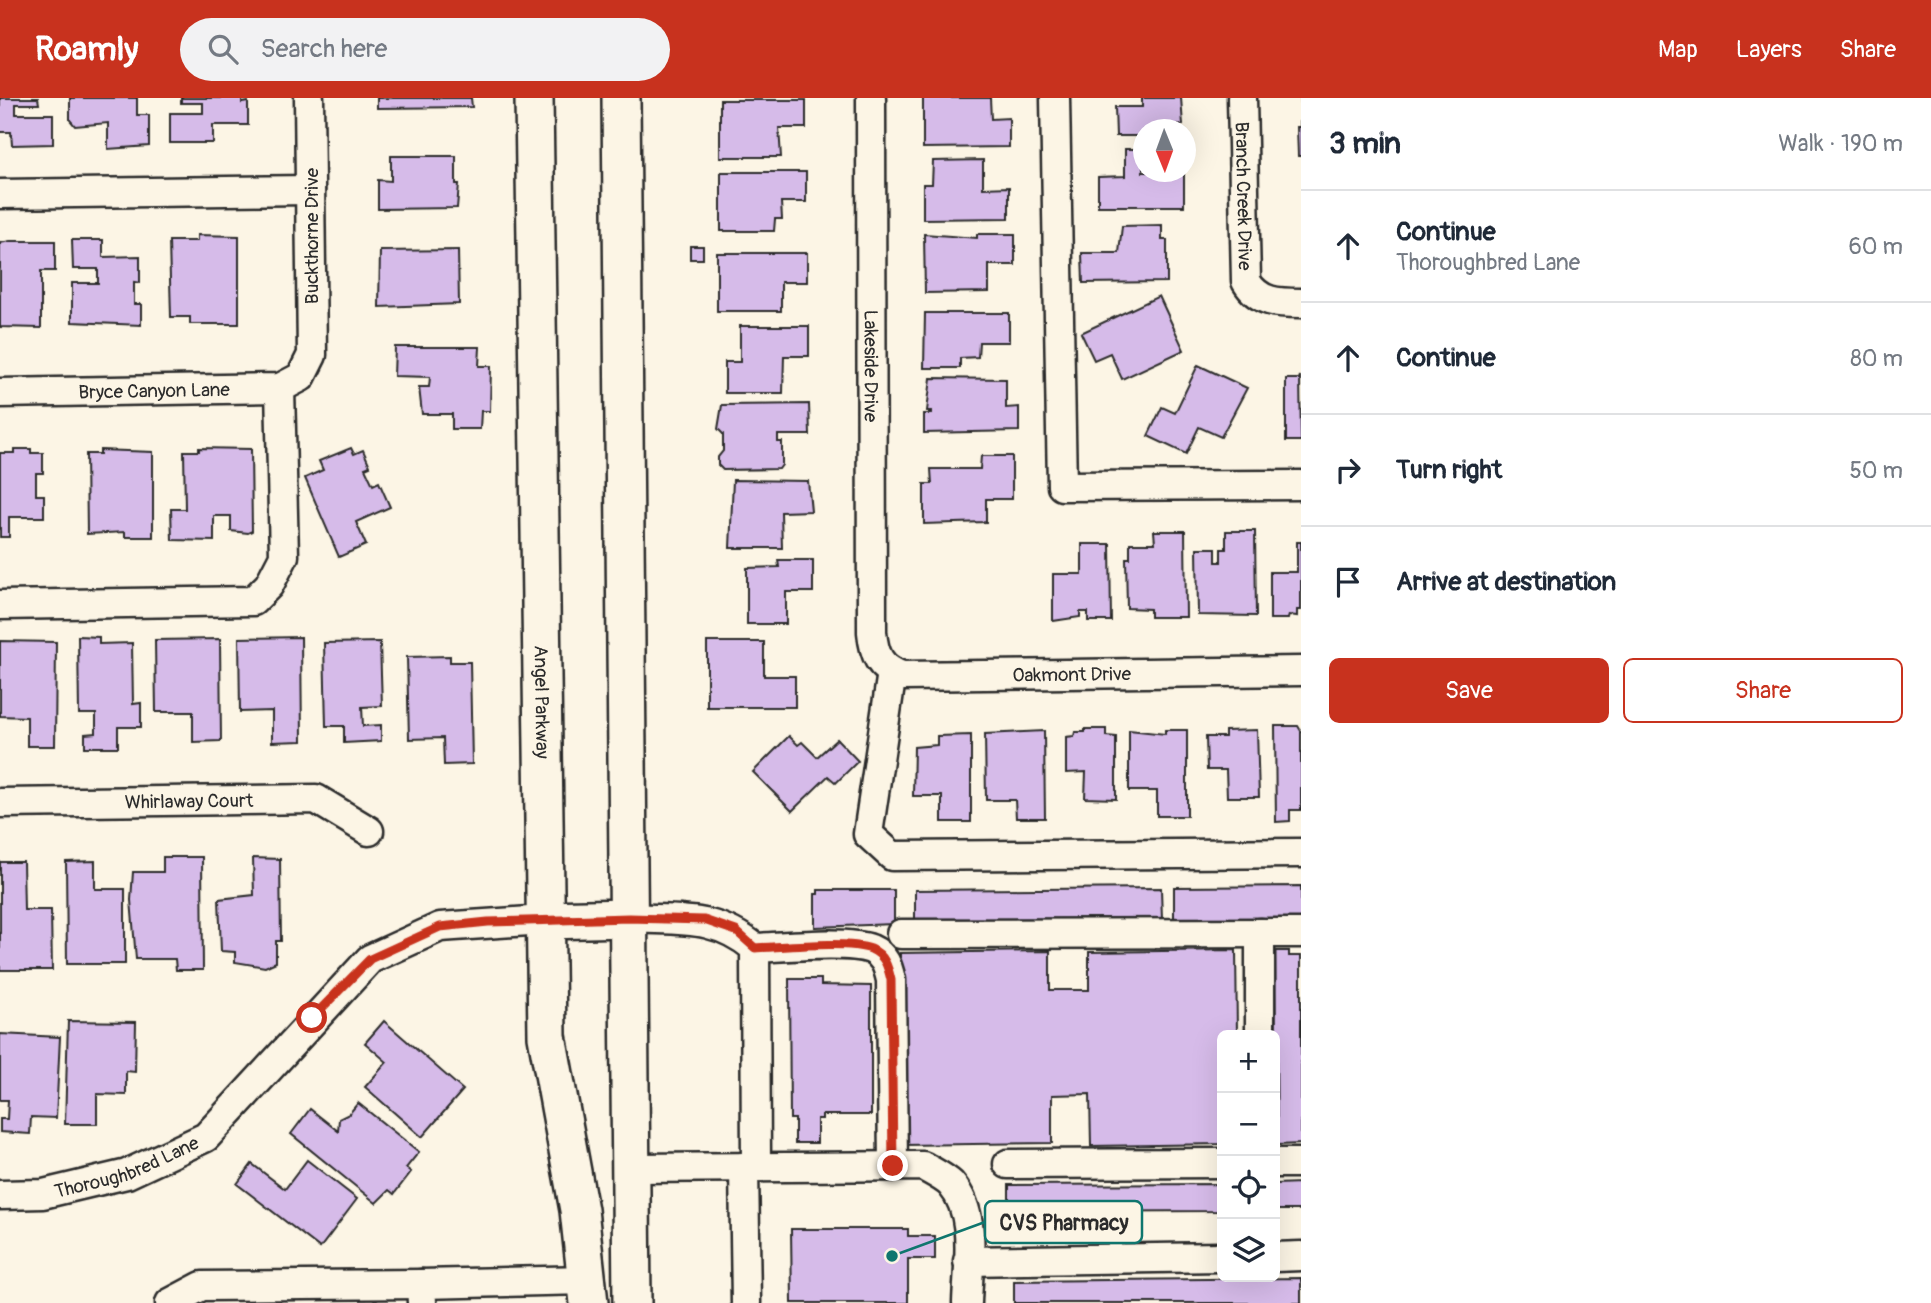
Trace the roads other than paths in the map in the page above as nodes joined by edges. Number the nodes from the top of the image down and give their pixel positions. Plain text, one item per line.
1 (309, 98) edge
2 (534, 98) edge
3 (621, 98) edge
4 (871, 98) edge
5 (1055, 98) edge
6 (1242, 98) edge
7 (310, 190) junction
8 (0, 194) edge
9 (1301, 303) edge
10 (280, 388) junction
11 (0, 393) edge
12 (1301, 485) edge
13 (0, 605) edge
14 (1301, 671) edge
15 (892, 673) junction
16 (0, 803) edge
17 (369, 831) dead end
18 (1301, 853) edge
19 (629, 918) junction
20 (544, 920) junction
21 (1260, 933) junction
22 (1301, 933) edge
23 (901, 934) dead end
24 (755, 948) junction
25 (1261, 1030) edge
26 (1217, 1163) edge
27 (1280, 1163) edge
28 (1301, 1163) edge
29 (1008, 1164) dead end
30 (893, 1166) junction
31 (750, 1167) junction
32 (632, 1168) junction
33 (0, 1195) edge
34 (1301, 1256) edge
35 (1217, 1257) edge
36 (1280, 1257) edge
37 (968, 1261) junction
38 (589, 1292) edge
39 (422, 1293) edge
40 (170, 1303) edge
41 (632, 1303) edge
42 (746, 1303) edge
43 (967, 1303) edge

1 - 7 street, Buckthorne Drive
2 - 20 main road, Angel Parkway
3 - 19 main road
4 - 15 street, Lakeside Drive
5 - 12 street
6 - 9 street, Branch Creek Drive
7 - 8 street
7 - 10 street, Buckthorne Drive
10 - 11 street, Bryce Canyon Lane
10 - 13 street
14 - 15 street, Oakmont Drive
15 - 18 street
16 - 17 street, Whirlaway Court
19 - 20 main road
19 - 24 street
19 - 32 main road
20 - 33 street, Thoroughbred Lane
20 - 38 main road, Angel Parkway
21 - 22 street
21 - 23 street
21 - 25 street
24 - 30 street
24 - 31 street
26 - 29 street
27 - 28 street
30 - 31 street
30 - 37 street
31 - 32 street
31 - 42 street
32 - 41 main road
34 - 36 street
35 - 37 street
37 - 43 street
38 - 39 street
39 - 40 street

